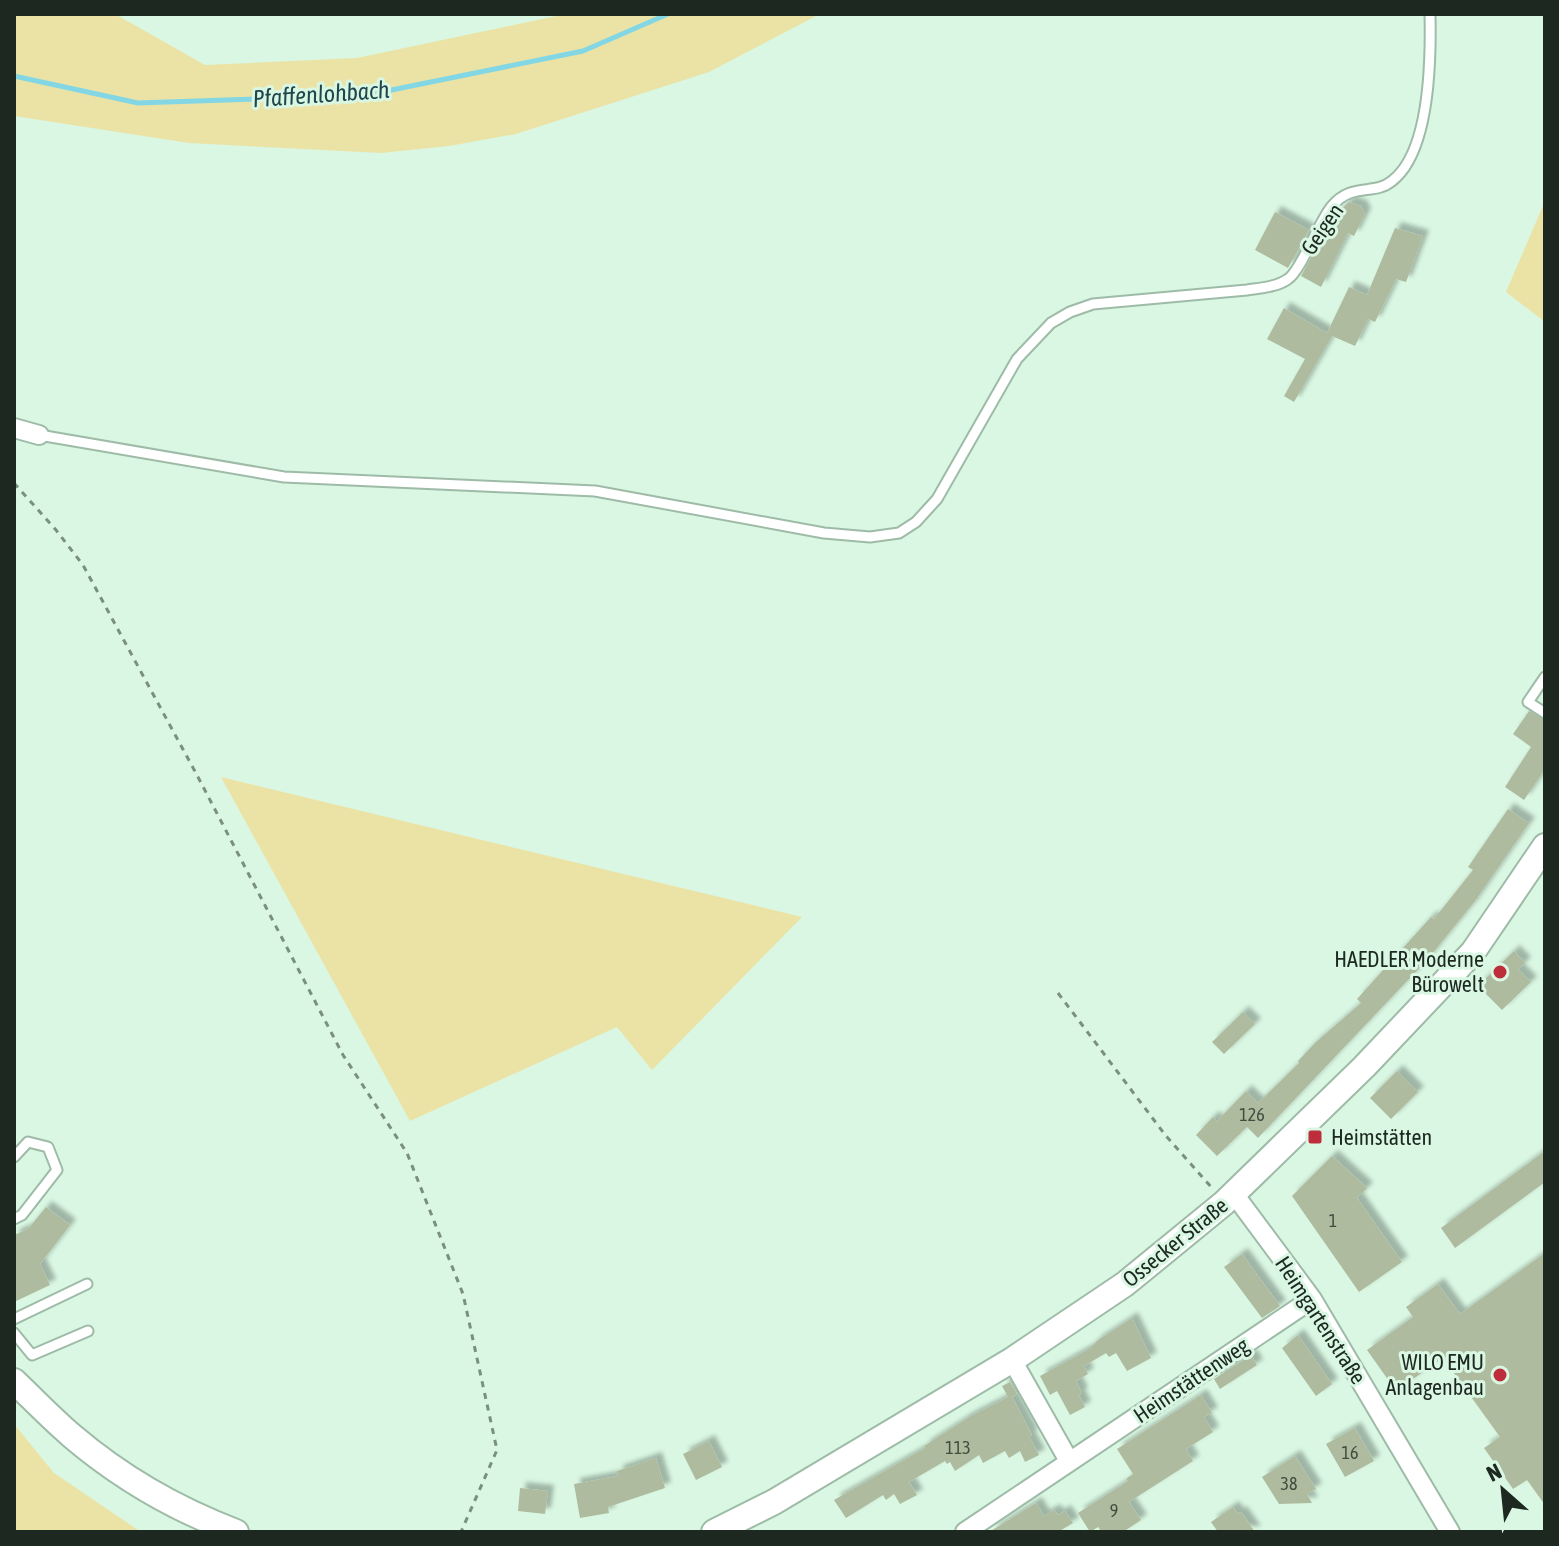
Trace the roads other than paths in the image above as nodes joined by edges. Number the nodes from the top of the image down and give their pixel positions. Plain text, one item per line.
1 (1430, 14) edge
2 (14, 428) edge
3 (39, 435) joint
4 (1545, 677) edge
5 (1545, 713) edge
6 (1545, 846) edge
7 (14, 1157) edge
8 (1234, 1194) junction
9 (14, 1219) edge
10 (87, 1284) dead end
11 (1312, 1299) junction
12 (14, 1319) edge
13 (88, 1331) dead end
14 (14, 1333) edge
15 (1012, 1360) junction
16 (14, 1381) edge
17 (1069, 1461) junction
18 (236, 1532) edge
19 (714, 1532) edge
20 (965, 1532) edge
21 (1450, 1532) edge

1 - 3 lane, Geigen
2 - 3 street
4 - 5 lane
6 - 8 street, Ossecker Straße
7 - 9 lane
8 - 11 street, Heimgartenstraße
8 - 15 street, Ossecker Straße
10 - 12 lane
11 - 17 street, Heimstättenweg
11 - 21 street, Heimgartenstraße
13 - 14 lane
15 - 17 street
15 - 19 street, Ossecker Straße
16 - 18 street
17 - 20 street, Heimstättenweg

